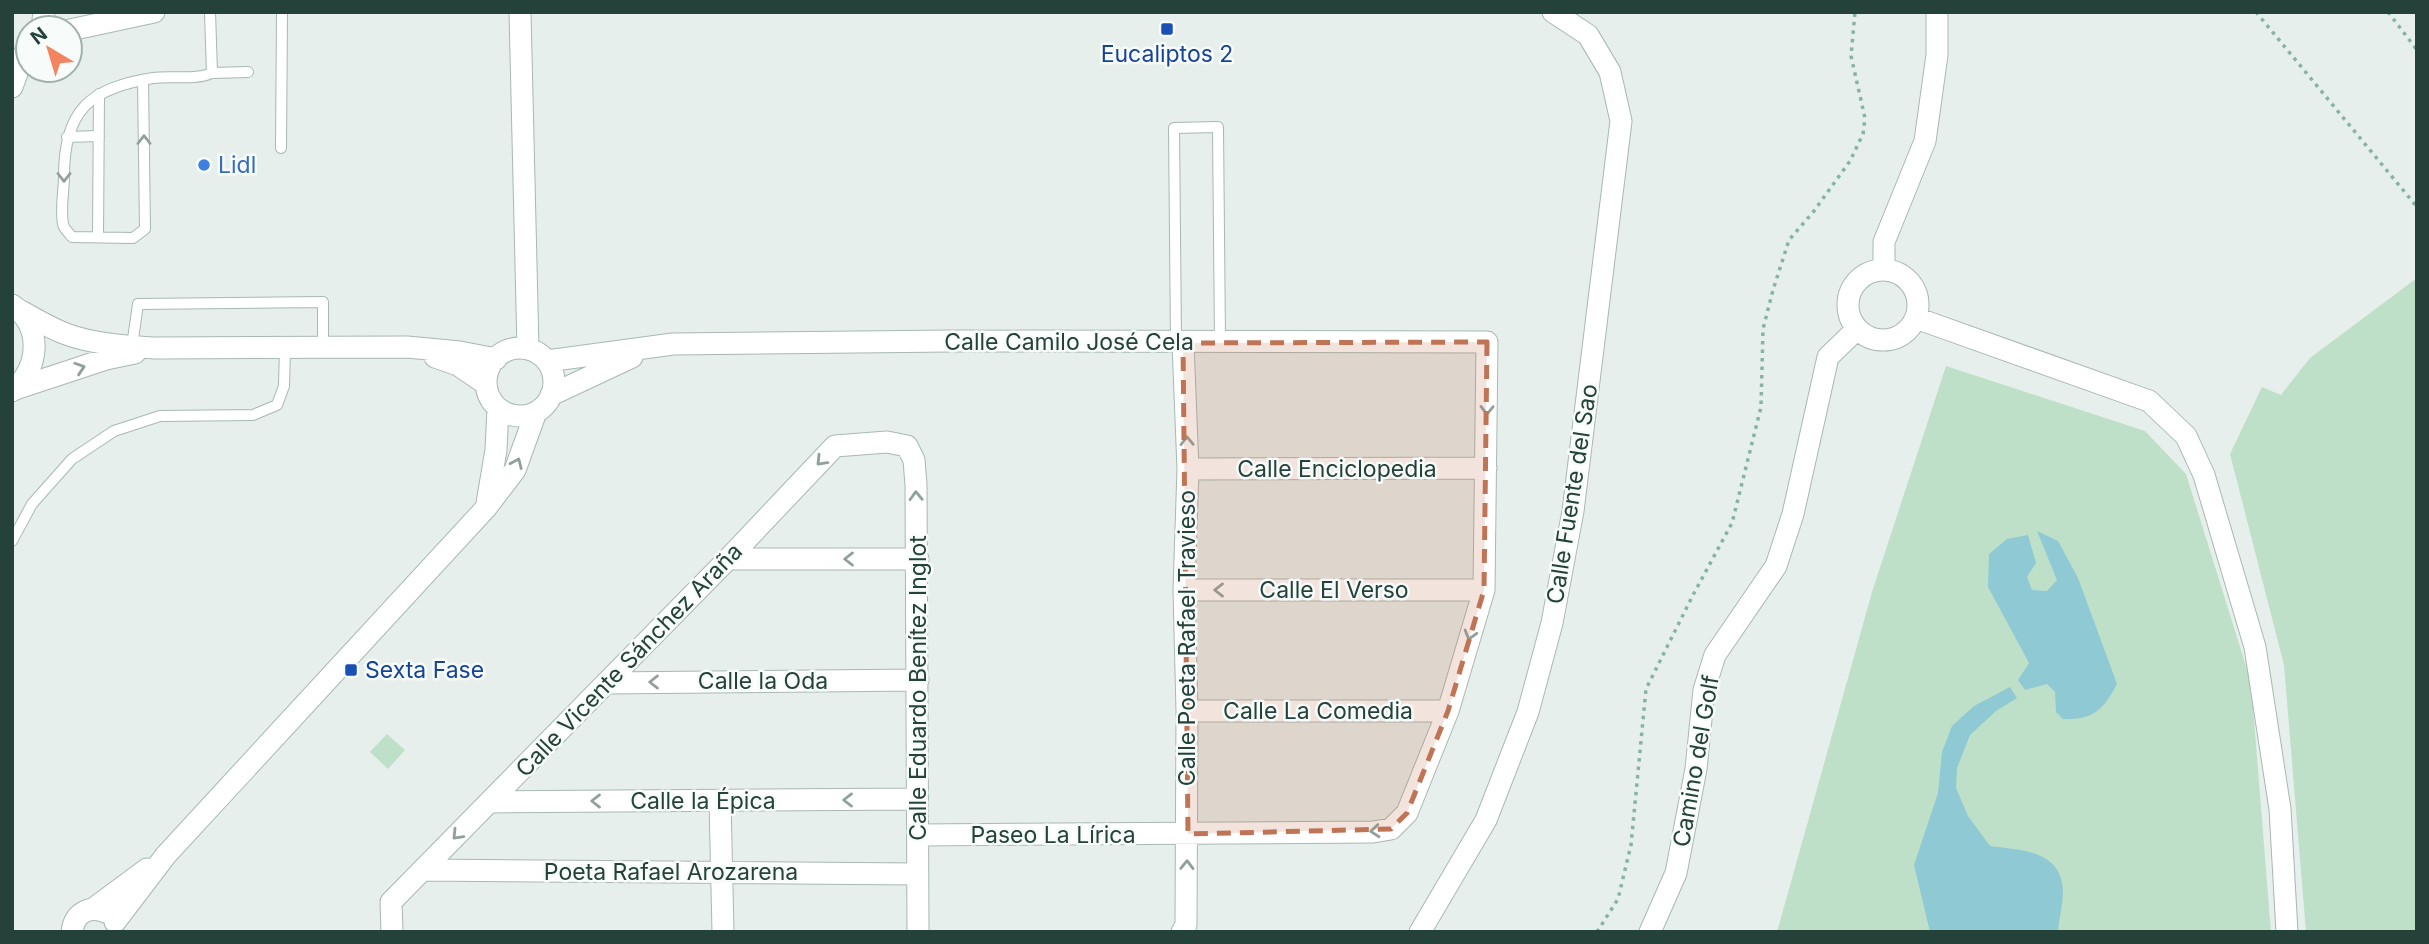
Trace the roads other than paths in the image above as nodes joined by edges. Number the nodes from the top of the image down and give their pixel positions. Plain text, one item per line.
1 (154, 12) edge
2 (211, 12) edge
3 (282, 12) edge
4 (520, 12) edge
5 (1553, 12) edge
6 (1937, 12) edge
7 (84, 27) edge
8 (248, 72) dead end
9 (212, 73) junction
10 (143, 81) junction
11 (99, 94) junction
12 (99, 136) junction
13 (67, 137) junction
14 (281, 148) dead end
15 (98, 237) junction
16 (1884, 270) junction
17 (15, 304) edge
18 (526, 307) junction
19 (1916, 318) junction
20 (1857, 329) junction
21 (1220, 342) junction
22 (1488, 342) joint
23 (1179, 343) junction
24 (132, 346) junction
25 (407, 347) junction
26 (154, 348) junction
27 (285, 348) junction
28 (323, 348) junction
29 (528, 349) junction
30 (650, 349) junction
31 (500, 356) junction
32 (547, 362) junction
33 (486, 384) junction
34 (14, 390) edge
35 (551, 396) junction
36 (498, 408) junction
37 (536, 412) junction
38 (907, 446) joint
39 (1486, 468) junction
40 (1188, 469) junction
41 (486, 508) junction
42 (12, 541) edge
43 (728, 559) junction
44 (918, 559) junction
45 (1184, 590) junction
46 (1484, 590) junction
47 (918, 680) junction
48 (607, 683) junction
49 (1187, 711) junction
50 (1448, 711) junction
51 (916, 799) junction
52 (720, 801) junction
53 (490, 802) junction
54 (1188, 834) junction
55 (918, 835) junction
56 (166, 855) junction
57 (423, 870) junction
58 (722, 872) junction
59 (918, 874) junction
60 (93, 909) junction
61 (116, 927) edge
62 (72, 931) edge
63 (392, 932) edge
64 (723, 932) edge
65 (918, 932) edge
66 (1182, 932) edge
67 (1420, 932) edge
68 (1650, 932) edge
69 (2287, 932) edge

1 - 7 street
2 - 9 lane
3 - 14 lane
4 - 18 street
5 - 67 street, Calle Fuente del Sao
6 - 16 street
8 - 9 lane
9 - 10 lane
10 - 11 lane
15 -> 10 lane
11 - 12 lane
11 - 13 lane
12 - 13 lane
12 - 15 lane
13 -> 15 lane
16 - 19 street
16 - 20 street
17 - 24 street
17 - 34 street
18 - 29 street
18 - 31 street
19 - 20 street
19 - 69 street
20 - 68 street, Camino del Golf
21 - 22 street, Calle Camilo José Cela
21 - 23 street, Calle Camilo José Cela
21 - 23 lane
22 -> 39 street, Paseo La Lírica
23 - 30 street, Calle Camilo José Cela
40 -> 23 street, Calle Poeta Rafael Travieso
24 - 26 street
24 - 28 lane
25 - 28 street
25 - 31 street
25 - 33 street
26 - 27 street
34 -> 26 street
27 - 28 street
27 - 42 lane
29 - 31 street
29 - 32 street
30 - 32 street, Calle Camilo José Cela
30 - 35 street, Calle Camilo José Cela
31 - 33 street
32 - 35 street
33 - 36 street
35 - 37 street
36 - 37 street
36 - 41 street
41 -> 37 street
38 -> 43 street, Calle Vicente Sánchez Araña
44 -> 38 street, Calle Eduardo Benítez Inglot
39 - 40 street, Calle Enciclopedia
39 - 46 street, Paseo La Lírica
40 - 45 street, Calle Poeta Rafael Travieso
41 - 56 street
44 -> 43 street
43 - 48 street, Calle Vicente Sánchez Araña
44 - 47 street, Calle Eduardo Benítez Inglot
46 -> 45 street, Calle El Verso
45 - 49 street, Calle Poeta Rafael Travieso
46 -> 50 street, Paseo La Lírica
47 -> 48 street, Calle la Oda
47 - 51 street, Calle Eduardo Benítez Inglot
48 - 53 street, Calle Vicente Sánchez Araña
49 - 50 street, Calle La Comedia
49 - 54 street, Calle Poeta Rafael Travieso
50 -> 54 street, Paseo La Lírica
51 -> 52 street, Calle la Épica
51 - 55 street, Calle Eduardo Benítez Inglot
52 -> 53 street, Calle la Épica
52 - 58 street
53 -> 57 street, Calle Vicente Sánchez Araña
54 - 55 street, Paseo La Lírica
66 -> 54 street, Calle Poeta Rafael Travieso
55 - 59 street, Calle Eduardo Benítez Inglot
56 - 60 street
56 - 61 street
57 - 58 street, Poeta Rafael Arozarena
57 - 63 street, Calle Vicente Sánchez Araña
58 - 59 street, Poeta Rafael Arozarena
58 - 64 street
59 - 65 street, Calle Eduardo Benítez Inglot
60 - 61 street
60 - 62 street

